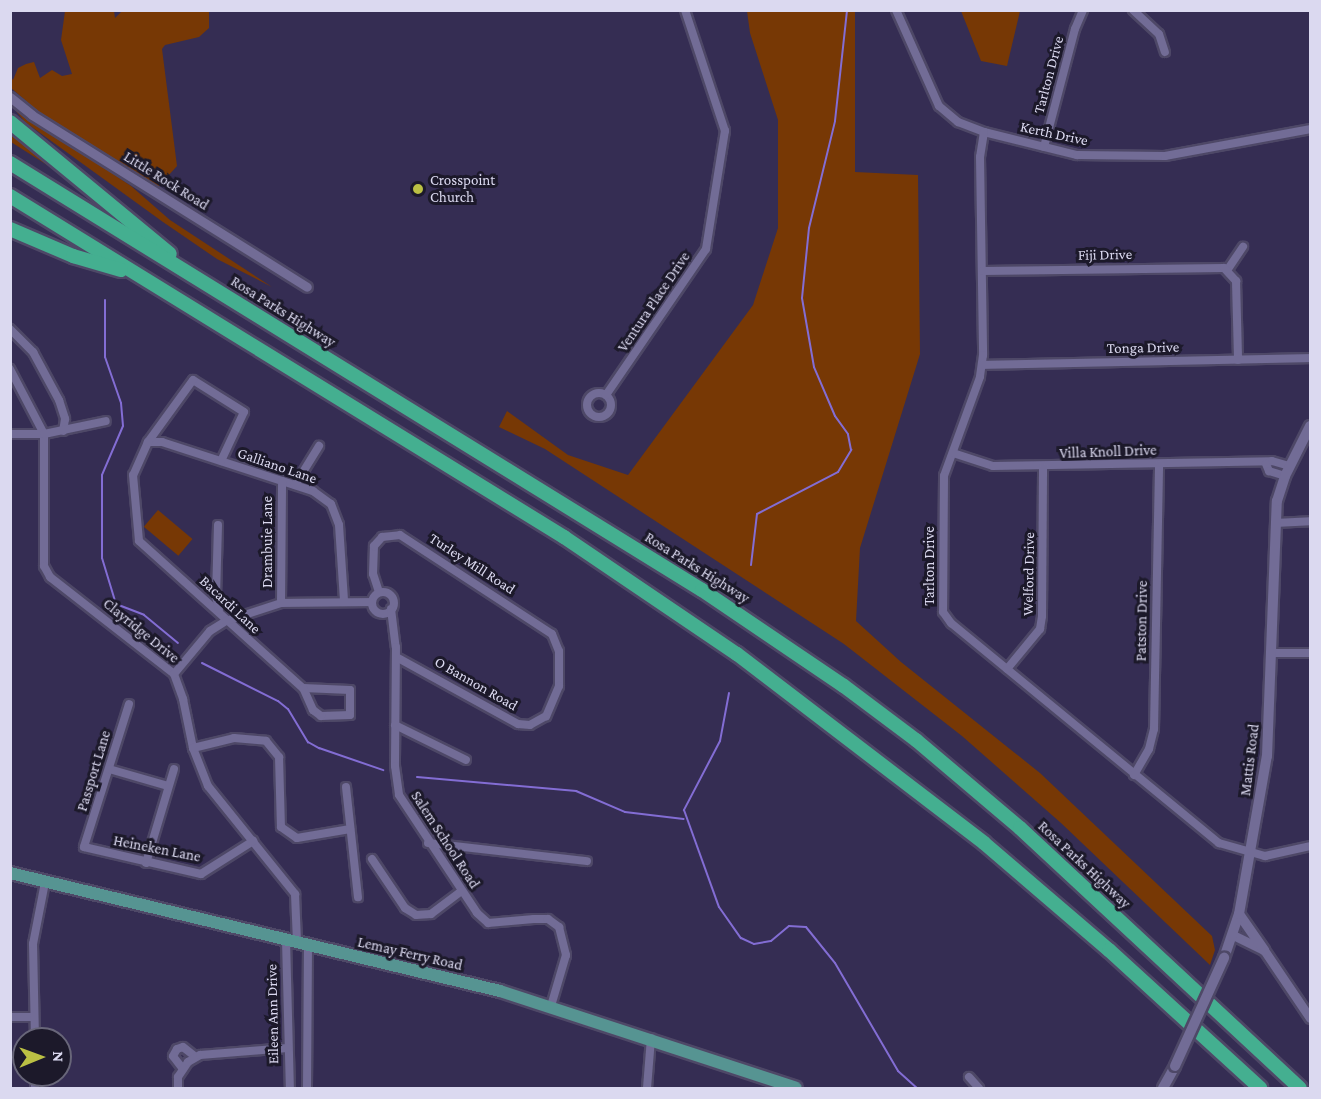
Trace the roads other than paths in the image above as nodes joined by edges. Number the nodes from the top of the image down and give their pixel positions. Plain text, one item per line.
1 (685, 10) edge
2 (896, 10) edge
3 (1083, 10) edge
4 (1133, 10) edge
5 (1165, 51) dead end
6 (10, 97) edge
7 (10, 122) edge
8 (1311, 129) edge
9 (984, 132) junction
10 (1044, 147) junction
11 (10, 163) edge
12 (10, 196) edge
13 (10, 229) edge
14 (1243, 247) dead end
15 (1228, 269) junction
16 (983, 271) junction
17 (139, 275) junction
18 (198, 279) junction
19 (307, 287) dead end
20 (10, 329) edge
21 (1238, 360) junction
22 (1308, 360) edge
23 (982, 365) junction
24 (10, 369) edge
25 (606, 395) dead end
26 (106, 421) dead end
27 (1311, 426) edge
28 (63, 431) junction
29 (10, 434) edge
30 (44, 434) junction
31 (148, 442) junction
32 (319, 446) dead end
33 (953, 453) junction
34 (221, 461) junction
35 (1159, 464) junction
36 (1043, 467) junction
37 (1287, 471) junction
38 (282, 481) junction
39 (295, 485) junction
40 (1311, 521) edge
41 (1275, 523) junction
42 (218, 525) dead end
43 (379, 592) junction
44 (344, 601) junction
45 (372, 602) junction
46 (281, 603) junction
47 (391, 609) junction
48 (220, 611) junction
49 (226, 621) junction
50 (539, 622) joint
51 (1273, 653) junction
52 (1311, 653) edge
53 (396, 657) junction
54 (1006, 669) junction
55 (174, 674) junction
56 (303, 688) junction
57 (129, 704) dead end
58 (395, 725) junction
59 (193, 748) junction
60 (466, 760) dead end
61 (109, 769) junction
62 (174, 769) dead end
63 (1134, 775) junction
64 (168, 786) junction
65 (346, 787) dead end
66 (350, 829) junction
67 (253, 841) junction
68 (428, 843) junction
69 (1311, 846) edge
70 (84, 847) joint
71 (1251, 854) junction
72 (372, 859) dead end
73 (587, 861) dead end
74 (146, 863) junction
75 (10, 873) edge
76 (45, 882) junction
77 (461, 891) junction
78 (358, 897) dead end
79 (1239, 914) junction
80 (1233, 935) junction
81 (297, 942) junction
82 (1264, 950) junction
83 (551, 1006) junction
84 (10, 1017) edge
85 (34, 1017) junction
86 (1311, 1018) edge
87 (34, 1027) edge
88 (651, 1038) junction
89 (288, 1048) junction
90 (196, 1057) junction
91 (183, 1069) junction
92 (969, 1077) dead end
93 (178, 1089) edge
94 (290, 1089) edge
95 (307, 1089) edge
96 (647, 1089) edge
97 (796, 1089) edge
98 (979, 1089) edge
99 (1163, 1089) edge
100 (1260, 1089) edge
101 (1300, 1089) edge

1 - 25 street, Ventura Place Drive
2 - 9 street, Kerth Drive
3 - 10 street, Tarlton Drive
4 - 5 street
6 - 19 street, Little Rock Road
7 - 18 highway
8 - 10 street, Kerth Drive
9 - 10 street, Kerth Drive
9 - 16 street, Tarlton Drive
11 - 18 highway, Rosa Parks Highway
12 - 17 highway
13 - 17 highway
14 - 15 street
15 - 16 street, Fiji Drive
15 - 21 street
16 - 23 street, Tarlton Drive
17 - 100 highway
18 - 101 highway, Rosa Parks Highway
20 - 28 street
21 - 22 street, Tonga Drive
21 - 23 street, Tonga Drive
23 - 33 street, Tarlton Drive
24 - 30 street, Clayridge Drive
26 - 28 street
27 - 37 main road, Mattis Road
28 - 30 street
29 - 30 street
30 - 55 street, Clayridge Drive
31 - 34 street, Galliano Lane
31 - 34 street, Galliano Lane
31 - 48 street, Bacardi Lane
32 - 39 street
33 - 36 street, Villa Knoll Drive
33 - 54 street, Tarlton Drive
34 - 38 street, Galliano Lane
35 - 36 street, Villa Knoll Drive
35 - 37 street, Villa Knoll Drive
35 - 63 street, Patston Drive
36 - 54 street, Welford Drive
37 - 41 main road, Mattis Road
38 - 39 street, Galliano Lane
38 - 46 street, Drambuie Lane
39 - 44 street, Galliano Lane
40 - 41 street
41 - 51 main road, Mattis Road
42 - 48 street
43 - 45 street
43 - 47 street
43 - 50 street, Turley Mill Road
44 - 45 street
44 - 46 street
45 - 47 street
46 - 49 street
47 - 53 street, Salem School Road
48 - 49 street, Bacardi Lane
49 - 55 street
49 - 56 street, Bacardi Lane
50 - 53 street, O Bannon Road
51 - 52 street
51 - 71 main road, Mattis Road
53 - 58 street, Salem School Road
54 - 63 street, Tarlton Drive
55 - 59 street, Clayridge Drive
56 - 56 street, Bacardi Lane
57 - 61 street, Passport Lane
58 - 60 street
58 - 68 street, Salem School Road
59 - 66 street
59 - 67 street, Clayridge Drive
61 - 64 street
61 - 70 street, Passport Lane
62 - 64 street
63 - 71 street, Tarlton Drive
64 - 74 street
65 - 66 street
66 - 78 street
67 - 74 street, Heineken Lane
67 - 81 street, Clayridge Drive
68 - 73 street
68 - 77 street, Salem School Road
69 - 71 street, Tarlton Drive
70 - 74 street, Heineken Lane
71 - 79 main road, Mattis Road
72 - 77 street
75 - 76 main road, Lemay Ferry Road
76 - 81 main road, Lemay Ferry Road
76 - 85 street
77 - 83 street, Salem School Road
79 - 80 main road, Mattis Road
79 - 82 main road
80 - 82 street
80 - 99 main road, Mattis Road, bridge
81 - 83 main road, Lemay Ferry Road
81 - 89 street, Eileen Ann Drive
81 - 95 street
82 - 86 street
83 - 88 main road, Lemay Ferry Road
84 - 85 street
85 - 87 street
88 - 96 street
88 - 97 main road, Lemay Ferry Road
89 - 90 street
89 - 94 street, Eileen Ann Drive
90 - 91 street
90 - 91 street
91 - 93 street
92 - 98 street

